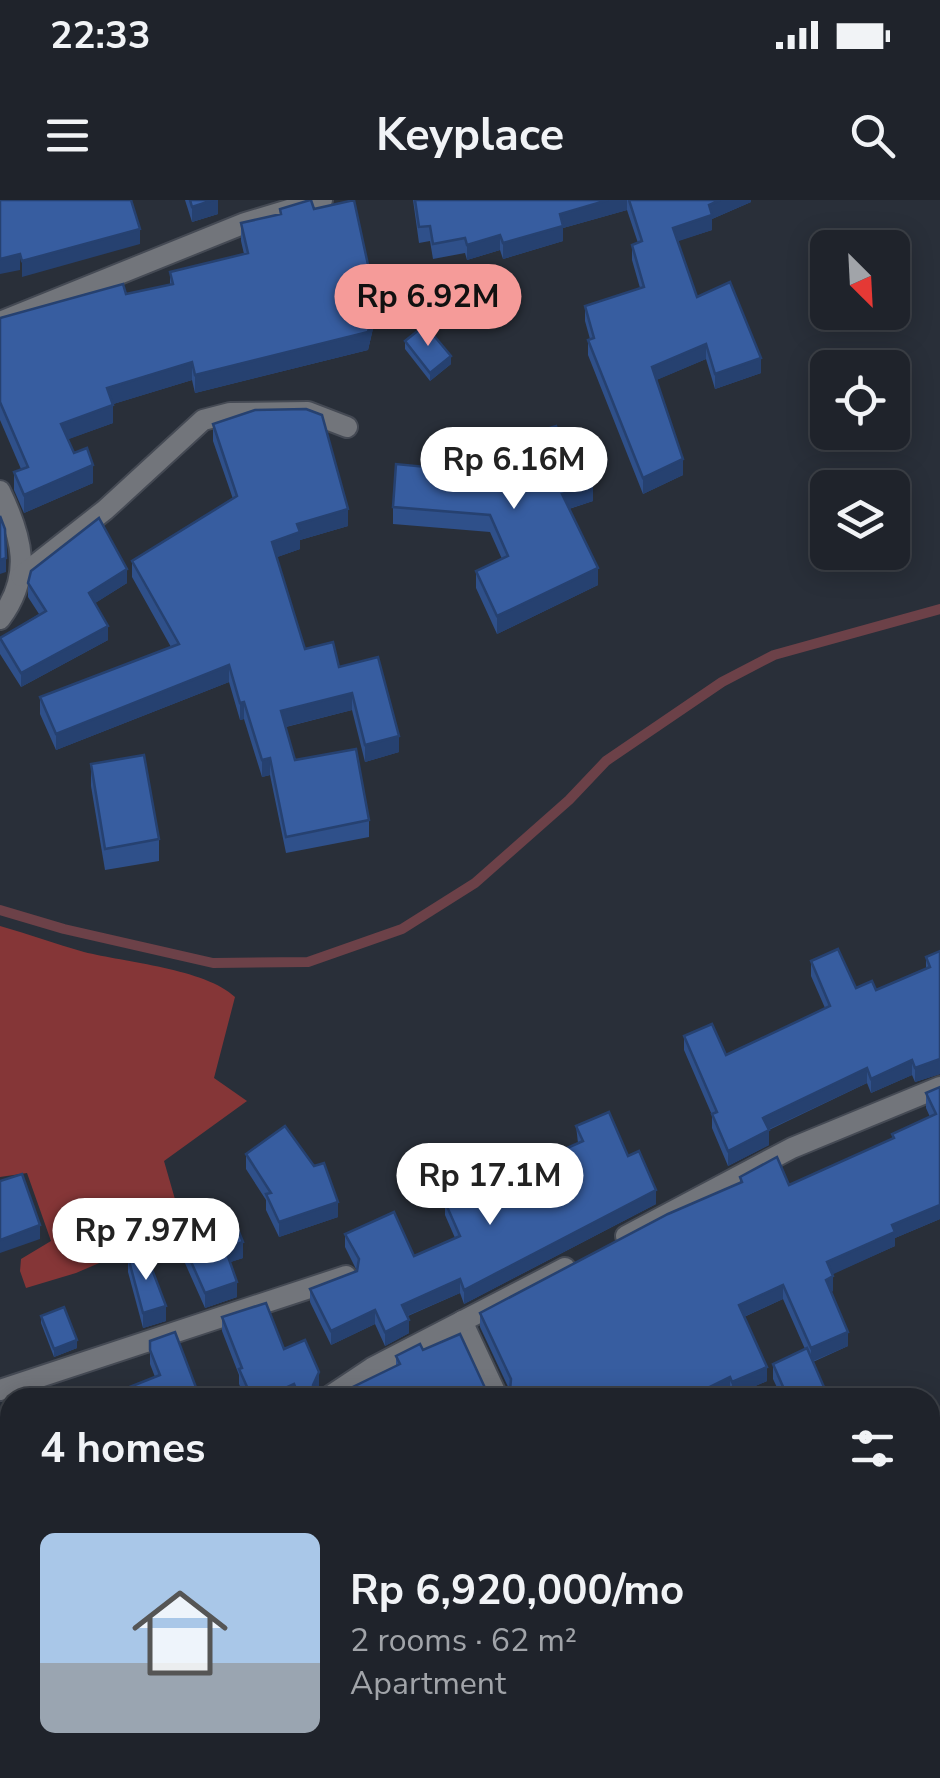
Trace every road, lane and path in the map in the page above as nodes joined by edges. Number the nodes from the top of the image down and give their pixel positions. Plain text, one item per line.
1 (322, 200) edge
2 (0, 322) edge
3 (348, 428) dead end
4 (0, 491) edge
5 (22, 576) junction
6 (0, 618) edge
7 (940, 1087) edge
8 (346, 1276) edge
9 (462, 1322) junction
10 (6, 1388) edge
11 (342, 1388) edge
12 (493, 1388) edge

1 - 2 street
3 - 5 street
4 - 5 street
5 - 6 street
7 - 9 street
8 - 10 street
9 - 11 street
9 - 12 street

